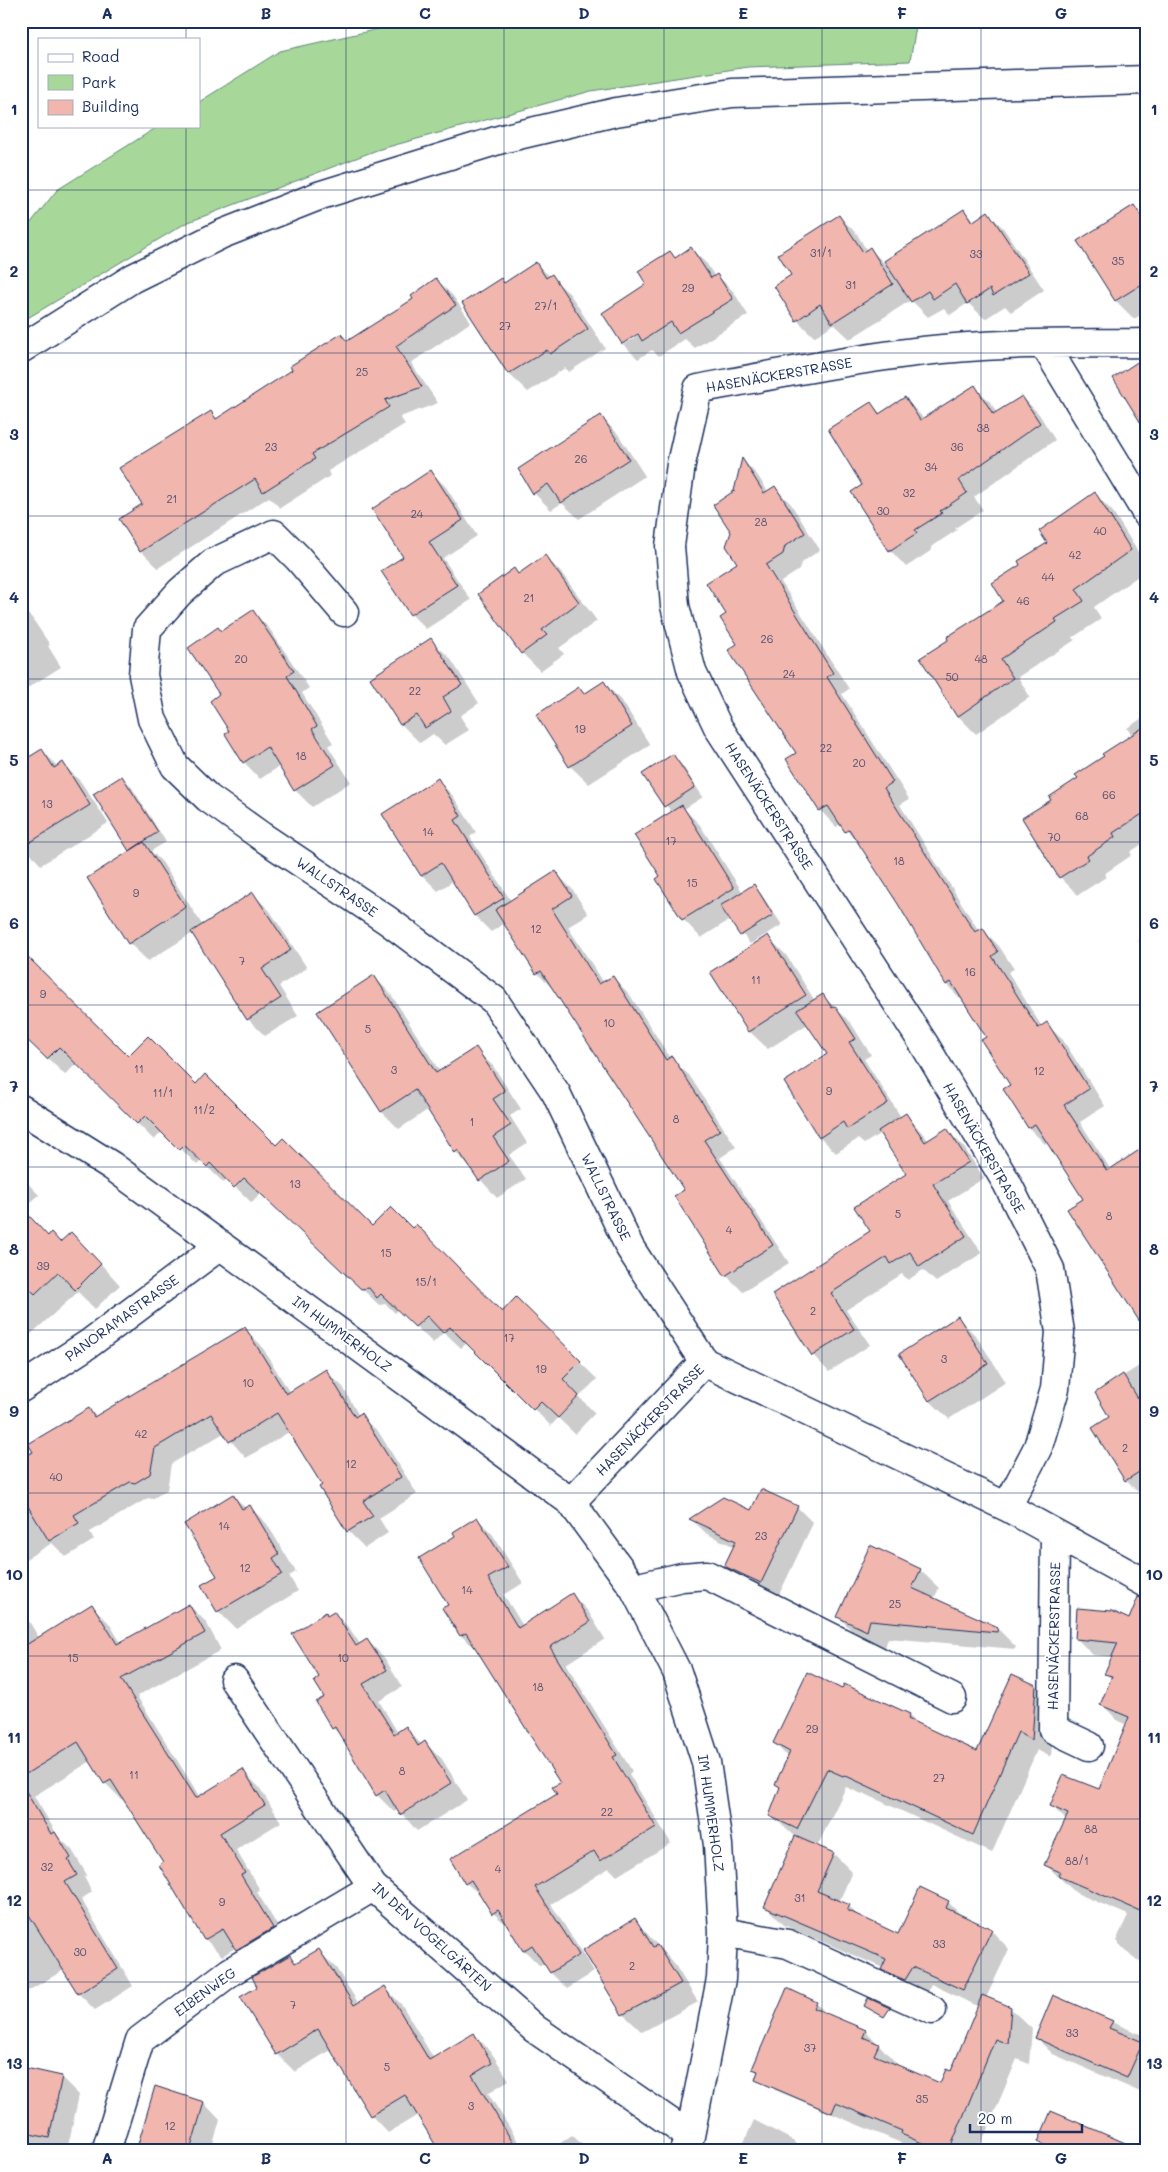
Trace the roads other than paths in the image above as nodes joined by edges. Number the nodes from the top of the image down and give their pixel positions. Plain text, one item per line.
1 (1147, 80) edge
2 (1147, 342) edge
3 (1044, 344) junction
4 (21, 349) edge
5 (1147, 514) edge
6 (344, 612) dead end
7 (21, 1109) edge
8 (221, 1245) junction
9 (704, 1362) junction
10 (21, 1388) edge
11 (571, 1502) junction
12 (1008, 1507) junction
13 (1055, 1534) junction
14 (1147, 1584) edge
15 (634, 1588) junction
16 (234, 1680) dead end
17 (952, 1698) dead end
18 (1088, 1746) dead end
19 (373, 1888) junction
20 (723, 1932) junction
21 (932, 2010) dead end
22 (687, 2143) edge
23 (106, 2151) edge

1 - 4 street
2 - 3 street, HASENÄCKERSTRASSE
3 - 5 street
3 - 12 street, HASENÄCKERSTRASSE
6 - 9 street, WALLSTRASSE
7 - 8 street, IM HUMMERHOLZ
8 - 10 street, PANORAMASTRASSE
8 - 11 street, IM HUMMERHOLZ
9 - 11 street, HASENÄCKERSTRASSE
9 - 12 street, HASENÄCKERSTRASSE
11 - 15 street, IM HUMMERHOLZ
12 - 13 street, HASENÄCKERSTRASSE
13 - 14 street, HASENÄCKERSTRASSE
13 - 18 street, HASENÄCKERSTRASSE
15 - 17 street
15 - 20 street, IM HUMMERHOLZ
16 - 19 street, IN DEN VOGELGÄRTEN
19 - 22 street, IN DEN VOGELGÄRTEN
19 - 23 street, EIBENWEG
20 - 21 street
20 - 22 street, IM HUMMERHOLZ

